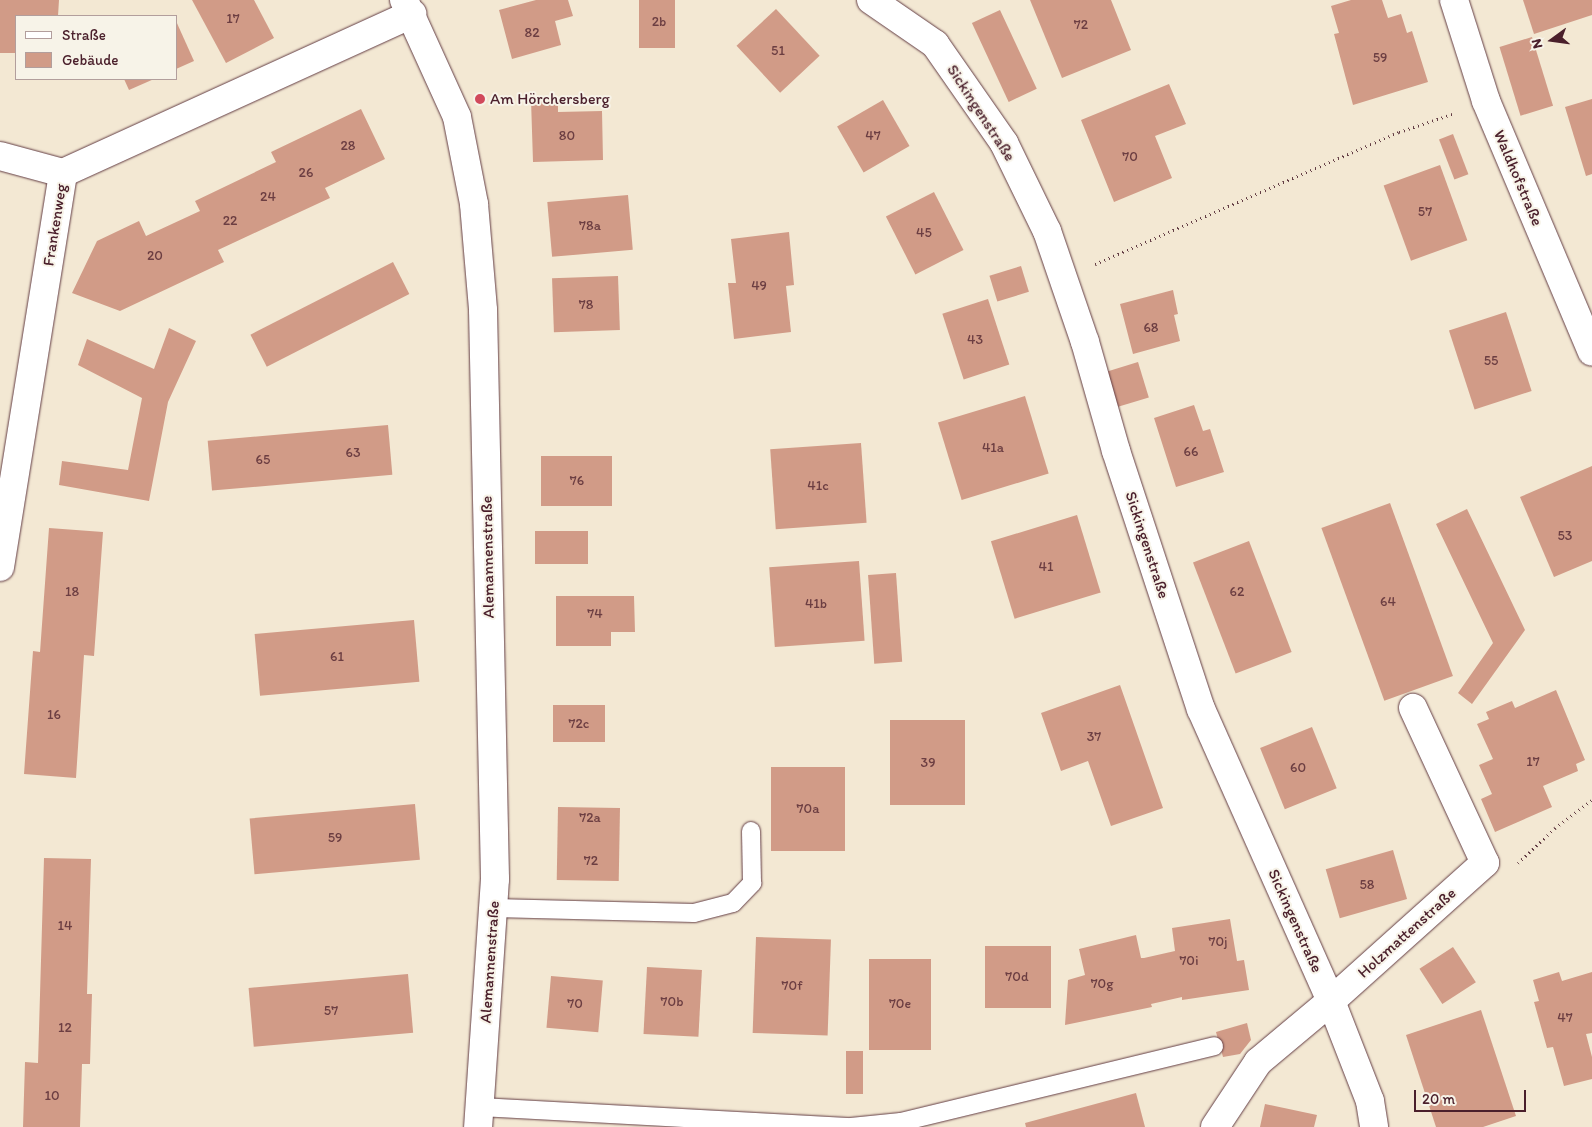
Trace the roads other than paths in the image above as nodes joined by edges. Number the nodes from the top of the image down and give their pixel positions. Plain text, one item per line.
1 (871, 0) edge
2 (1454, 0) edge
3 (408, 7) edge
4 (0, 156) edge
5 (63, 173) junction
6 (1592, 352) edge
7 (0, 566) edge
8 (1413, 708) dead end
9 (751, 831) dead end
10 (494, 908) junction
11 (1331, 1001) junction
12 (1214, 1046) dead end
13 (479, 1117) edge
14 (1215, 1127) edge
15 (1374, 1127) edge

1 - 11 street, Sickingenstraße
2 - 6 street, Waldhofstraße
3 - 5 street, Frankenweg
3 - 10 street, Alemannenstraße
4 - 5 street
5 - 7 street, Frankenweg
8 - 11 street, Holzmattenstraße
9 - 10 lane
10 - 13 street, Alemannenstraße
11 - 14 street, Holzmattenstraße
11 - 15 street, Sickingenstraße
12 - 13 lane

